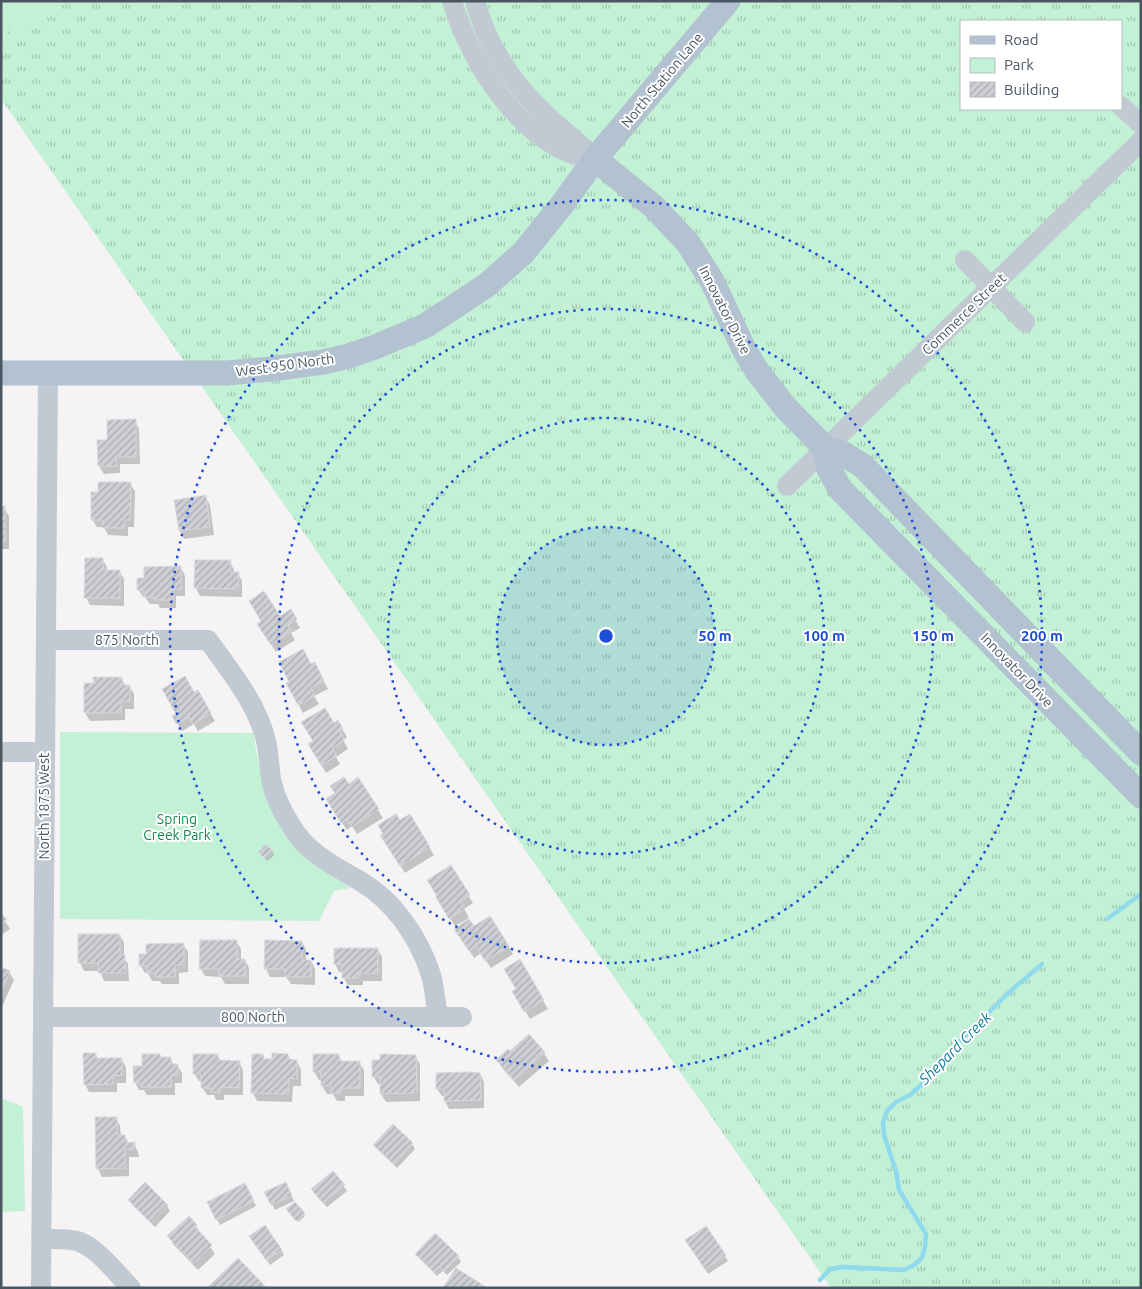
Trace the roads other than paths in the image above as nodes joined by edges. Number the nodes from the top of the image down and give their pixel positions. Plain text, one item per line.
1 (452, 1) edge
2 (475, 1) edge
3 (728, 1) edge
4 (1122, 107) edge
5 (1141, 124) edge
6 (1141, 141) edge
7 (595, 159) junction
8 (965, 260) dead end
9 (991, 287) junction
10 (1025, 322) dead end
11 (1, 373) edge
12 (48, 373) junction
13 (825, 448) junction
14 (787, 486) dead end
15 (46, 640) junction
16 (1, 752) edge
17 (44, 752) junction
18 (1141, 753) edge
19 (1141, 796) edge
20 (43, 1016) junction
21 (438, 1016) junction
22 (462, 1016) dead end
23 (41, 1239) junction
24 (41, 1288) edge
25 (131, 1288) edge

1 - 7 street, Innovator Drive
2 - 7 street, Innovator Drive
3 - 7 main road, North Station Lane
4 - 5 street
6 - 9 street, Commerce Street
7 - 12 main road, West 950 North
7 - 13 main road, Innovator Drive
8 - 9 street
9 - 10 street
9 - 13 street, Commerce Street
11 - 12 main road, West 950 North
12 - 15 street, North 1875 West
13 - 14 street, Commerce Street
13 - 18 main road, Innovator Drive
13 - 19 main road, Innovator Drive
15 - 17 street, North 1875 West
15 - 21 street, 875 North
16 - 17 street
17 - 20 street, North 1875 West
20 - 21 street, 800 North
20 - 23 street, North 1875 West
21 - 22 street, 800 North
23 - 24 street, North 1875 West
23 - 25 street

